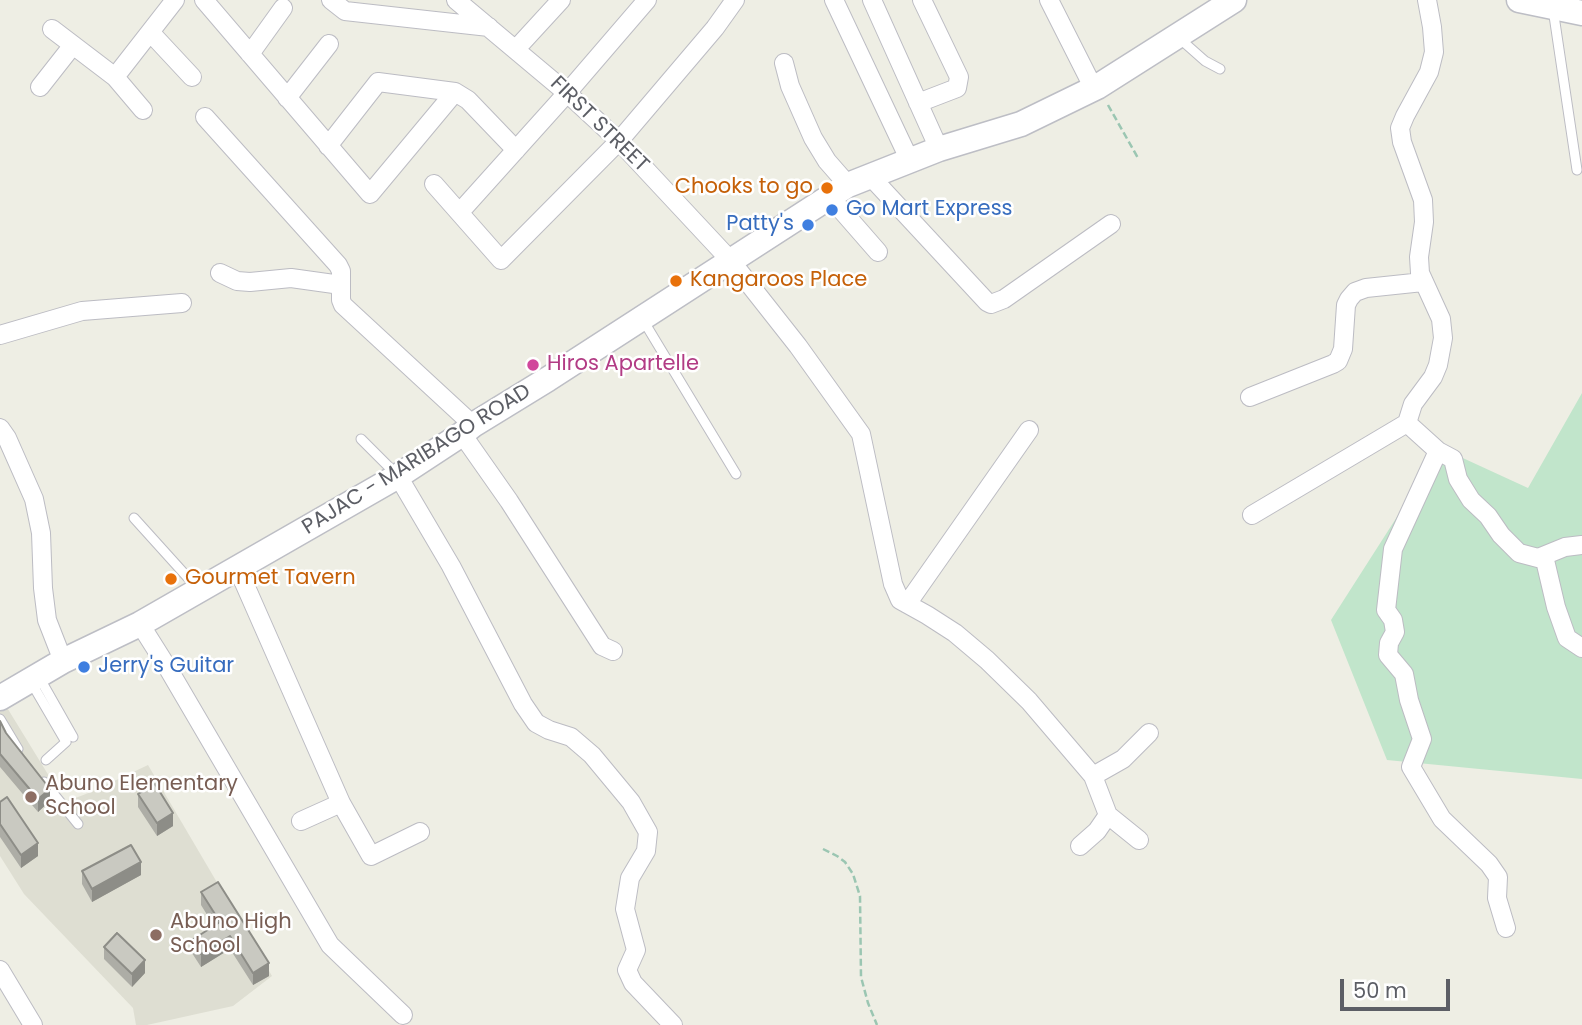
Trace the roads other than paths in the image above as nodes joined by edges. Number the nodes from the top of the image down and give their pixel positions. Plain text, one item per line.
1 (175, 0) edge
2 (331, 0) edge
3 (456, 0) edge
4 (561, 0) edge
5 (647, 0) edge
6 (735, 0) edge
7 (834, 0) edge
8 (872, 0) edge
9 (922, 0) edge
10 (1049, 0) edge
11 (1427, 0) edge
12 (1519, 0) edge
13 (1224, 3) edge
14 (213, 4) edge
15 (283, 8) dead end
16 (1553, 8) junction
17 (1582, 13) edge
18 (489, 27) junction
19 (52, 29) dead end
20 (150, 32) junction
21 (1178, 36) junction
22 (329, 44) dead end
23 (73, 45) junction
24 (516, 49) junction
25 (250, 54) junction
26 (784, 63) dead end
27 (1220, 69) dead end
28 (115, 77) junction
29 (192, 77) dead end
30 (40, 87) dead end
31 (1095, 88) junction
32 (455, 92) junction
33 (567, 93) junction
34 (287, 99) junction
35 (918, 103) junction
36 (143, 110) dead end
37 (205, 117) dead end
38 (620, 141) junction
39 (328, 146) junction
40 (939, 149) junction
41 (516, 150) junction
42 (910, 161) junction
43 (1577, 170) dead end
44 (434, 184) dead end
45 (850, 186) junction
46 (460, 212) junction
47 (1111, 224) dead end
48 (878, 252) dead end
49 (731, 261) junction
50 (220, 273) dead end
51 (1423, 282) junction
52 (341, 285) junction
53 (182, 303) dead end
54 (642, 318) junction
55 (0, 335) edge
56 (1250, 397) dead end
57 (1407, 423) junction
58 (0, 428) edge
59 (468, 430) junction
60 (1029, 430) dead end
61 (361, 439) dead end
62 (1438, 451) junction
63 (736, 474) dead end
64 (398, 476) junction
65 (1252, 515) dead end
66 (134, 518) dead end
67 (1582, 545) edge
68 (1544, 556) junction
69 (238, 569) junction
70 (200, 591) junction
71 (906, 604) junction
72 (141, 624) junction
73 (1582, 648) edge
74 (613, 651) dead end
75 (63, 661) junction
76 (34, 678) junction
77 (0, 698) edge
78 (0, 719) edge
79 (1149, 733) dead end
80 (73, 737) dead end
81 (46, 760) dead end
82 (27, 761) edge
83 (36, 772) edge
84 (1093, 776) junction
85 (341, 803) junction
86 (1108, 815) junction
87 (301, 821) dead end
88 (78, 824) dead end
89 (420, 832) dead end
90 (1139, 840) dead end
91 (1080, 846) dead end
92 (1506, 928) dead end
93 (0, 970) edge
94 (403, 1015) dead end
95 (33, 1025) edge
96 (673, 1025) edge

1 - 20 street
2 - 18 street
3 - 18 street, FIRST STREET
4 - 24 street
5 - 33 street
6 - 38 street
7 - 42 street
8 - 35 street
9 - 35 street
10 - 31 street
11 - 51 street
12 - 16 street
13 - 21 street, PAJAC - MARIBAGO ROAD
14 - 25 street
15 - 25 street
16 - 17 street
16 - 43 lane
18 - 24 street, FIRST STREET
19 - 23 street
20 - 28 street
20 - 29 street
21 - 27 lane
21 - 31 street, PAJAC - MARIBAGO ROAD
22 - 34 street
23 - 28 street
23 - 30 street
24 - 33 street, FIRST STREET
25 - 34 street
26 - 45 street
28 - 36 street
31 - 40 street, PAJAC - MARIBAGO ROAD
32 - 39 street
32 - 39 street
32 - 41 street
33 - 38 street, FIRST STREET
33 - 41 street
34 - 39 street
35 - 40 street
37 - 52 street
38 - 46 street
38 - 49 street, FIRST STREET
40 - 42 street, PAJAC - MARIBAGO ROAD
41 - 46 street
42 - 45 street, PAJAC - MARIBAGO ROAD
44 - 46 street
45 - 47 street
45 - 48 street
45 - 49 street, PAJAC - MARIBAGO ROAD
49 - 54 street, PAJAC - MARIBAGO ROAD
49 - 71 street, FIRST STREET
50 - 52 street
51 - 56 street
51 - 57 street
52 - 59 street
53 - 55 street
54 - 59 street, PAJAC - MARIBAGO ROAD
54 - 63 lane
57 - 62 street
57 - 65 street
58 - 75 street
59 - 64 street, PAJAC - MARIBAGO ROAD
59 - 74 street
60 - 71 street
61 - 64 lane
62 - 68 street
62 - 92 street
64 - 69 street, PAJAC - MARIBAGO ROAD
64 - 96 street
66 - 70 lane
67 - 68 street
68 - 73 street
69 - 70 street, PAJAC - MARIBAGO ROAD
69 - 85 street
70 - 72 street, PAJAC - MARIBAGO ROAD
71 - 84 street
72 - 75 street, PAJAC - MARIBAGO ROAD
72 - 94 street
75 - 76 street, PAJAC - MARIBAGO ROAD
76 - 77 street, PAJAC - MARIBAGO ROAD
76 - 80 lane
76 - 81 lane
78 - 82 lane
79 - 84 street
83 - 88 lane
84 - 86 street
85 - 87 street
85 - 89 street
86 - 90 street
86 - 91 street
93 - 95 street

